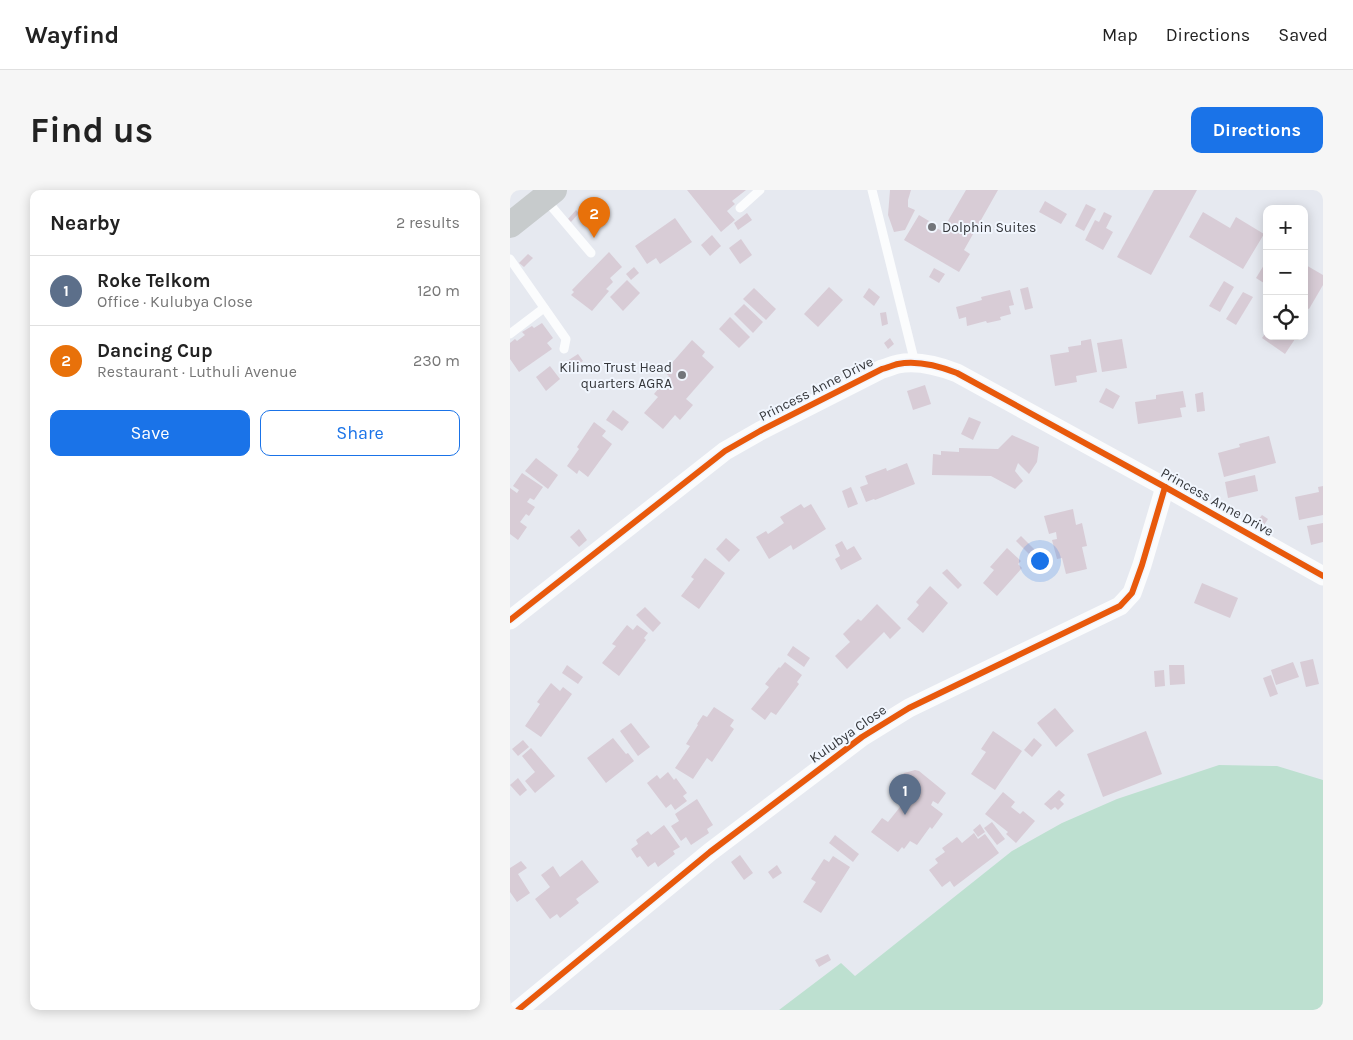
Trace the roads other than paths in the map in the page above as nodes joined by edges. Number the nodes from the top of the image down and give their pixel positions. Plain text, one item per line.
1 (760, 190) edge
2 (872, 190) edge
3 (549, 194) edge
4 (740, 208) dead end
5 (510, 225) edge
6 (591, 253) dead end
7 (510, 259) edge
8 (544, 308) junction
9 (510, 334) edge
10 (564, 349) dead end
11 (915, 363) junction
12 (1165, 487) junction
13 (1323, 576) edge
14 (510, 620) edge
15 (518, 1010) edge

1 - 4 lane
2 - 11 lane
3 - 5 street
3 - 6 lane
7 - 8 lane
8 - 9 lane
8 - 10 lane
11 - 12 street, Princess Anne Drive
11 - 14 street, Princess Anne Drive
12 - 13 street, Princess Anne Drive
12 - 15 street, Kulubya Close

